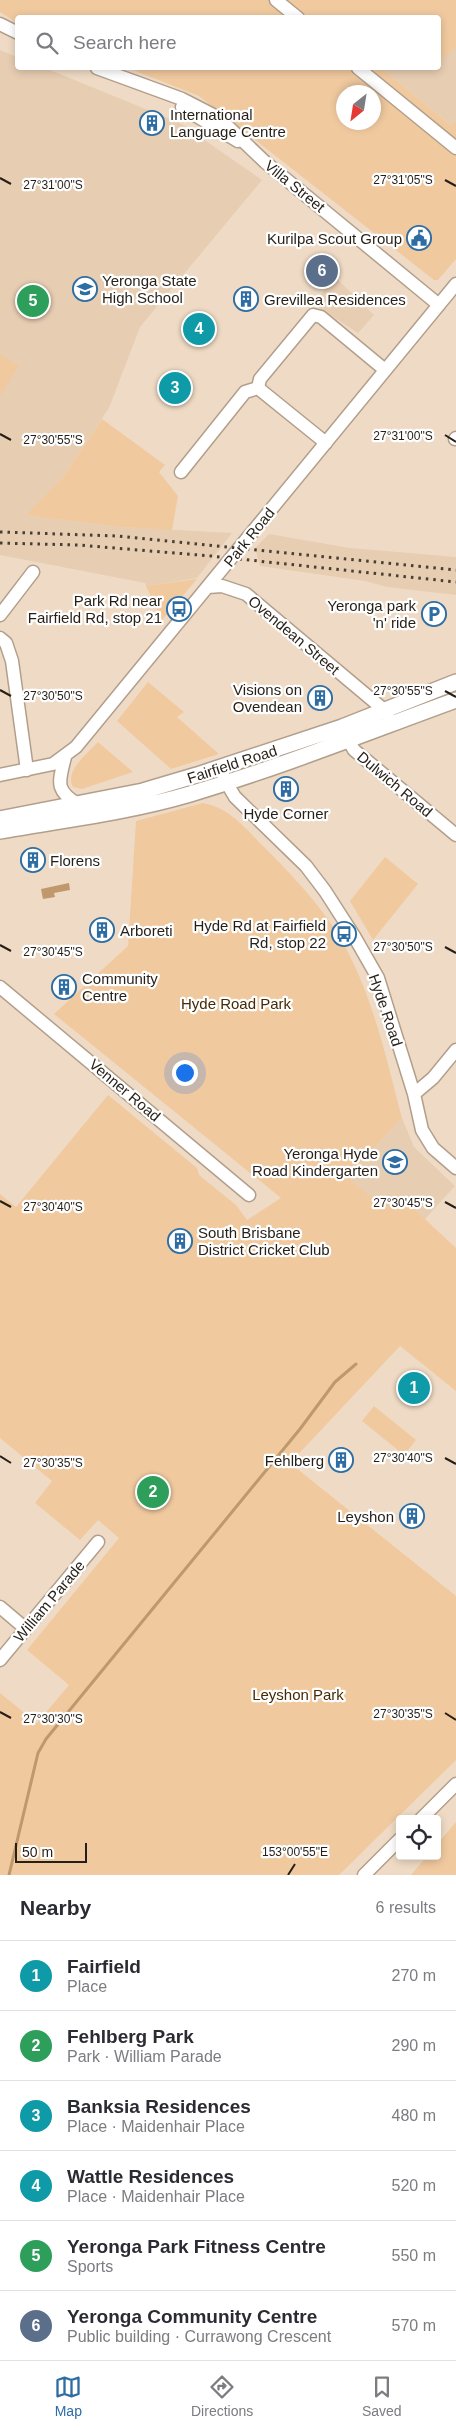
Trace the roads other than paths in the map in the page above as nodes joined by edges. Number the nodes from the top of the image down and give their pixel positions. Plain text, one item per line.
1 (276, 0) edge
2 (294, 15) edge
3 (0, 24) edge
4 (15, 32) edge
5 (102, 70) edge
6 (360, 70) edge
7 (456, 148) edge
8 (453, 292) edge
9 (439, 305) junction
10 (385, 370) junction
11 (258, 388) junction
12 (326, 443) junction
13 (181, 472) dead end
14 (33, 572) dead end
15 (208, 587) junction
16 (0, 615) edge
17 (0, 638) edge
18 (456, 682) edge
19 (456, 700) edge
20 (383, 709) junction
21 (392, 723) junction
22 (342, 726) junction
23 (348, 742) junction
24 (65, 757) junction
25 (220, 768) junction
26 (27, 770) junction
27 (0, 775) edge
28 (226, 782) junction
29 (79, 805) junction
30 (0, 819) edge
31 (0, 831) edge
32 (456, 834) edge
33 (0, 986) edge
34 (456, 1050) edge
35 (414, 1094) junction
36 (456, 1168) edge
37 (249, 1195) dead end
38 (98, 1542) dead end
39 (0, 1607) edge
40 (26, 1629) junction
41 (0, 1660) edge
42 (456, 1784) edge
43 (425, 1815) edge
44 (396, 1844) edge
45 (364, 1875) edge

1 - 2 street
3 - 4 street
5 - 9 street, Villa Street
6 - 7 street
8 - 9 street, Park Road
9 - 10 street, Park Road
10 - 11 street
10 - 12 street, Park Road
11 - 12 street
11 - 13 street
12 - 15 street, Park Road
14 - 16 street
15 - 20 street, Ovendean Street
15 - 24 street, Park Road
17 - 26 street
18 - 20 main road, Fairfield Road
19 - 21 main road, Fairfield Road
20 - 21 street, Ovendean Street
20 - 22 main road, Fairfield Road
21 - 23 main road, Fairfield Road
22 - 23 street, Dulwich Road
22 - 25 main road, Fairfield Road
23 - 28 main road, Fairfield Road
23 - 32 street, Dulwich Road
24 - 26 street, Park Road
24 - 29 street
25 - 28 street, Hyde Road
25 - 29 main road, Fairfield Road
26 - 27 street
28 - 31 main road, Fairfield Road
28 - 35 street, Hyde Road
29 - 30 main road, Fairfield Road
33 - 37 street, Venner Road
34 - 35 street
35 - 36 street, Hyde Road
38 - 40 street, William Parade
39 - 40 street
40 - 41 street, William Parade
42 - 43 street
44 - 45 street

